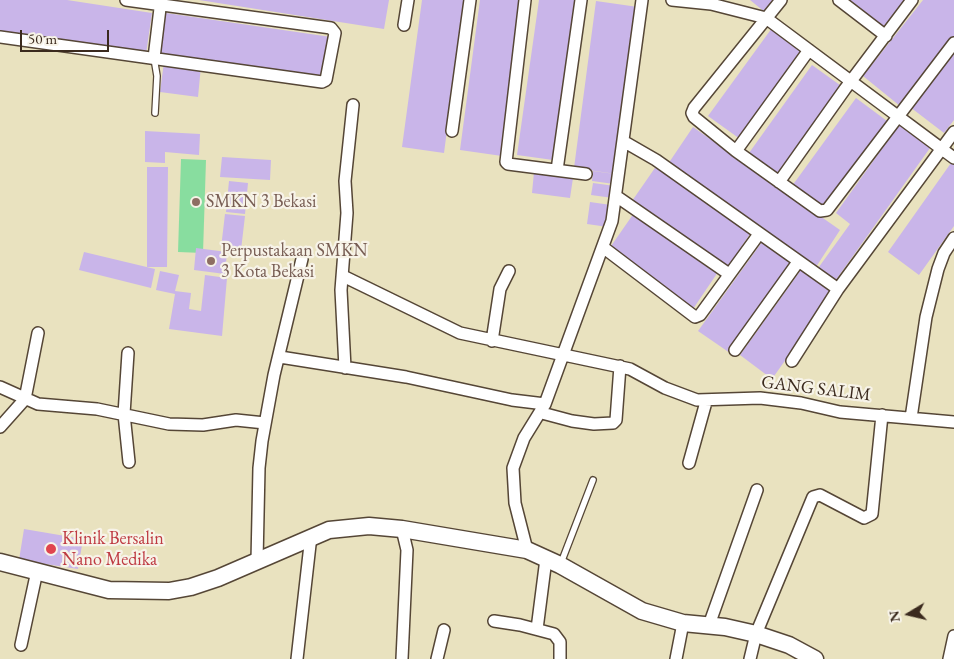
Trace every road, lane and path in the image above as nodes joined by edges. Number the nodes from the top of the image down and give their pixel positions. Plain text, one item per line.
1 (126, 0) edge
2 (408, 0) edge
3 (470, 0) edge
4 (525, 0) edge
5 (581, 0) edge
6 (642, 0) edge
7 (672, 0) edge
8 (781, 0) edge
9 (912, 0) edge
10 (160, 2) edge
11 (713, 2) edge
12 (844, 2) edge
13 (766, 18) junction
14 (404, 24) dead end
15 (0, 36) edge
16 (886, 36) junction
17 (954, 43) edge
18 (809, 50) junction
19 (154, 58) junction
20 (852, 82) junction
21 (353, 106) dead end
22 (155, 113) dead end
23 (897, 116) junction
24 (452, 131) dead end
25 (954, 132) edge
26 (623, 141) junction
27 (941, 148) junction
28 (736, 151) junction
29 (954, 158) edge
30 (557, 170) junction
31 (586, 174) dead end
32 (779, 182) junction
33 (616, 196) junction
34 (759, 234) junction
35 (954, 238) edge
36 (604, 248) junction
37 (302, 259) dead end
38 (798, 262) junction
39 (509, 270) dead end
40 (729, 274) junction
41 (343, 276) junction
42 (838, 290) junction
43 (38, 334) dead end
44 (492, 341) junction
45 (735, 350) dead end
46 (128, 353) dead end
47 (562, 354) junction
48 (280, 357) junction
49 (792, 361) dead end
50 (620, 366) junction
51 (345, 368) junction
52 (0, 387) edge
53 (25, 399) junction
54 (706, 402) junction
55 (543, 409) junction
56 (124, 414) junction
57 (882, 415) junction
58 (911, 418) junction
59 (954, 422) edge
60 (265, 423) junction
61 (0, 427) edge
62 (129, 462) dead end
63 (689, 463) dead end
64 (593, 480) dead end
65 (757, 490) dead end
66 (402, 529) junction
67 (311, 536) junction
68 (527, 550) junction
69 (257, 560) junction
70 (0, 562) edge
71 (553, 562) junction
72 (37, 571) junction
73 (494, 621) dead end
74 (683, 623) junction
75 (709, 625) junction
76 (536, 629) junction
77 (444, 630) dead end
78 (756, 634) junction
79 (954, 636) edge
80 (21, 645) dead end
81 (297, 659) edge
82 (402, 659) edge
83 (437, 659) edge
84 (560, 659) edge
85 (676, 659) edge
86 (750, 659) edge
87 (815, 659) edge
88 (949, 659) edge

1 - 10 street
2 - 14 street
3 - 24 street
4 - 30 street
5 - 30 street
6 - 26 street
7 - 11 street
8 - 13 street
9 - 16 street
10 - 19 street
10 - 19 street
11 - 13 street
12 - 16 street
13 - 18 street
13 - 28 street
15 - 19 street
16 - 20 street
17 - 23 street
18 - 20 street
18 - 28 street
19 - 22 lane
20 - 23 street
20 - 32 street
21 - 41 street
23 - 27 street
23 - 32 street
25 - 27 street
26 - 33 street
26 - 34 street
27 - 29 street
27 - 42 street
28 - 32 street
30 - 31 street
33 - 36 street
33 - 40 street
34 - 38 street
34 - 40 street
35 - 58 street
36 - 40 street
36 - 47 street
37 - 48 street
38 - 42 street
38 - 45 street
39 - 44 street
41 - 44 street, GANG SALIM
41 - 51 street
42 - 49 street
43 - 53 street
44 - 47 street, GANG SALIM
46 - 56 street
47 - 50 street, GANG SALIM
47 - 55 street
48 - 51 street
48 - 60 street
50 - 54 street, GANG SALIM
50 - 55 street
51 - 55 street
52 - 53 street
53 - 56 street
53 - 61 street
54 - 57 street, GANG SALIM
54 - 63 street
55 - 68 street
56 - 60 street
56 - 62 street
57 - 58 street, GANG SALIM
57 - 78 street
58 - 59 street, GANG SALIM
60 - 69 street
64 - 71 lane
65 - 75 street
66 - 67 main road
66 - 68 main road
66 - 82 street
67 - 69 main road
67 - 81 street
68 - 71 main road
69 - 72 main road
70 - 72 main road
71 - 74 main road
71 - 76 street
72 - 80 street
73 - 76 street
74 - 75 main road
74 - 85 street
75 - 78 main road
76 - 84 street
77 - 83 street
78 - 86 street
78 - 87 main road
79 - 88 street

